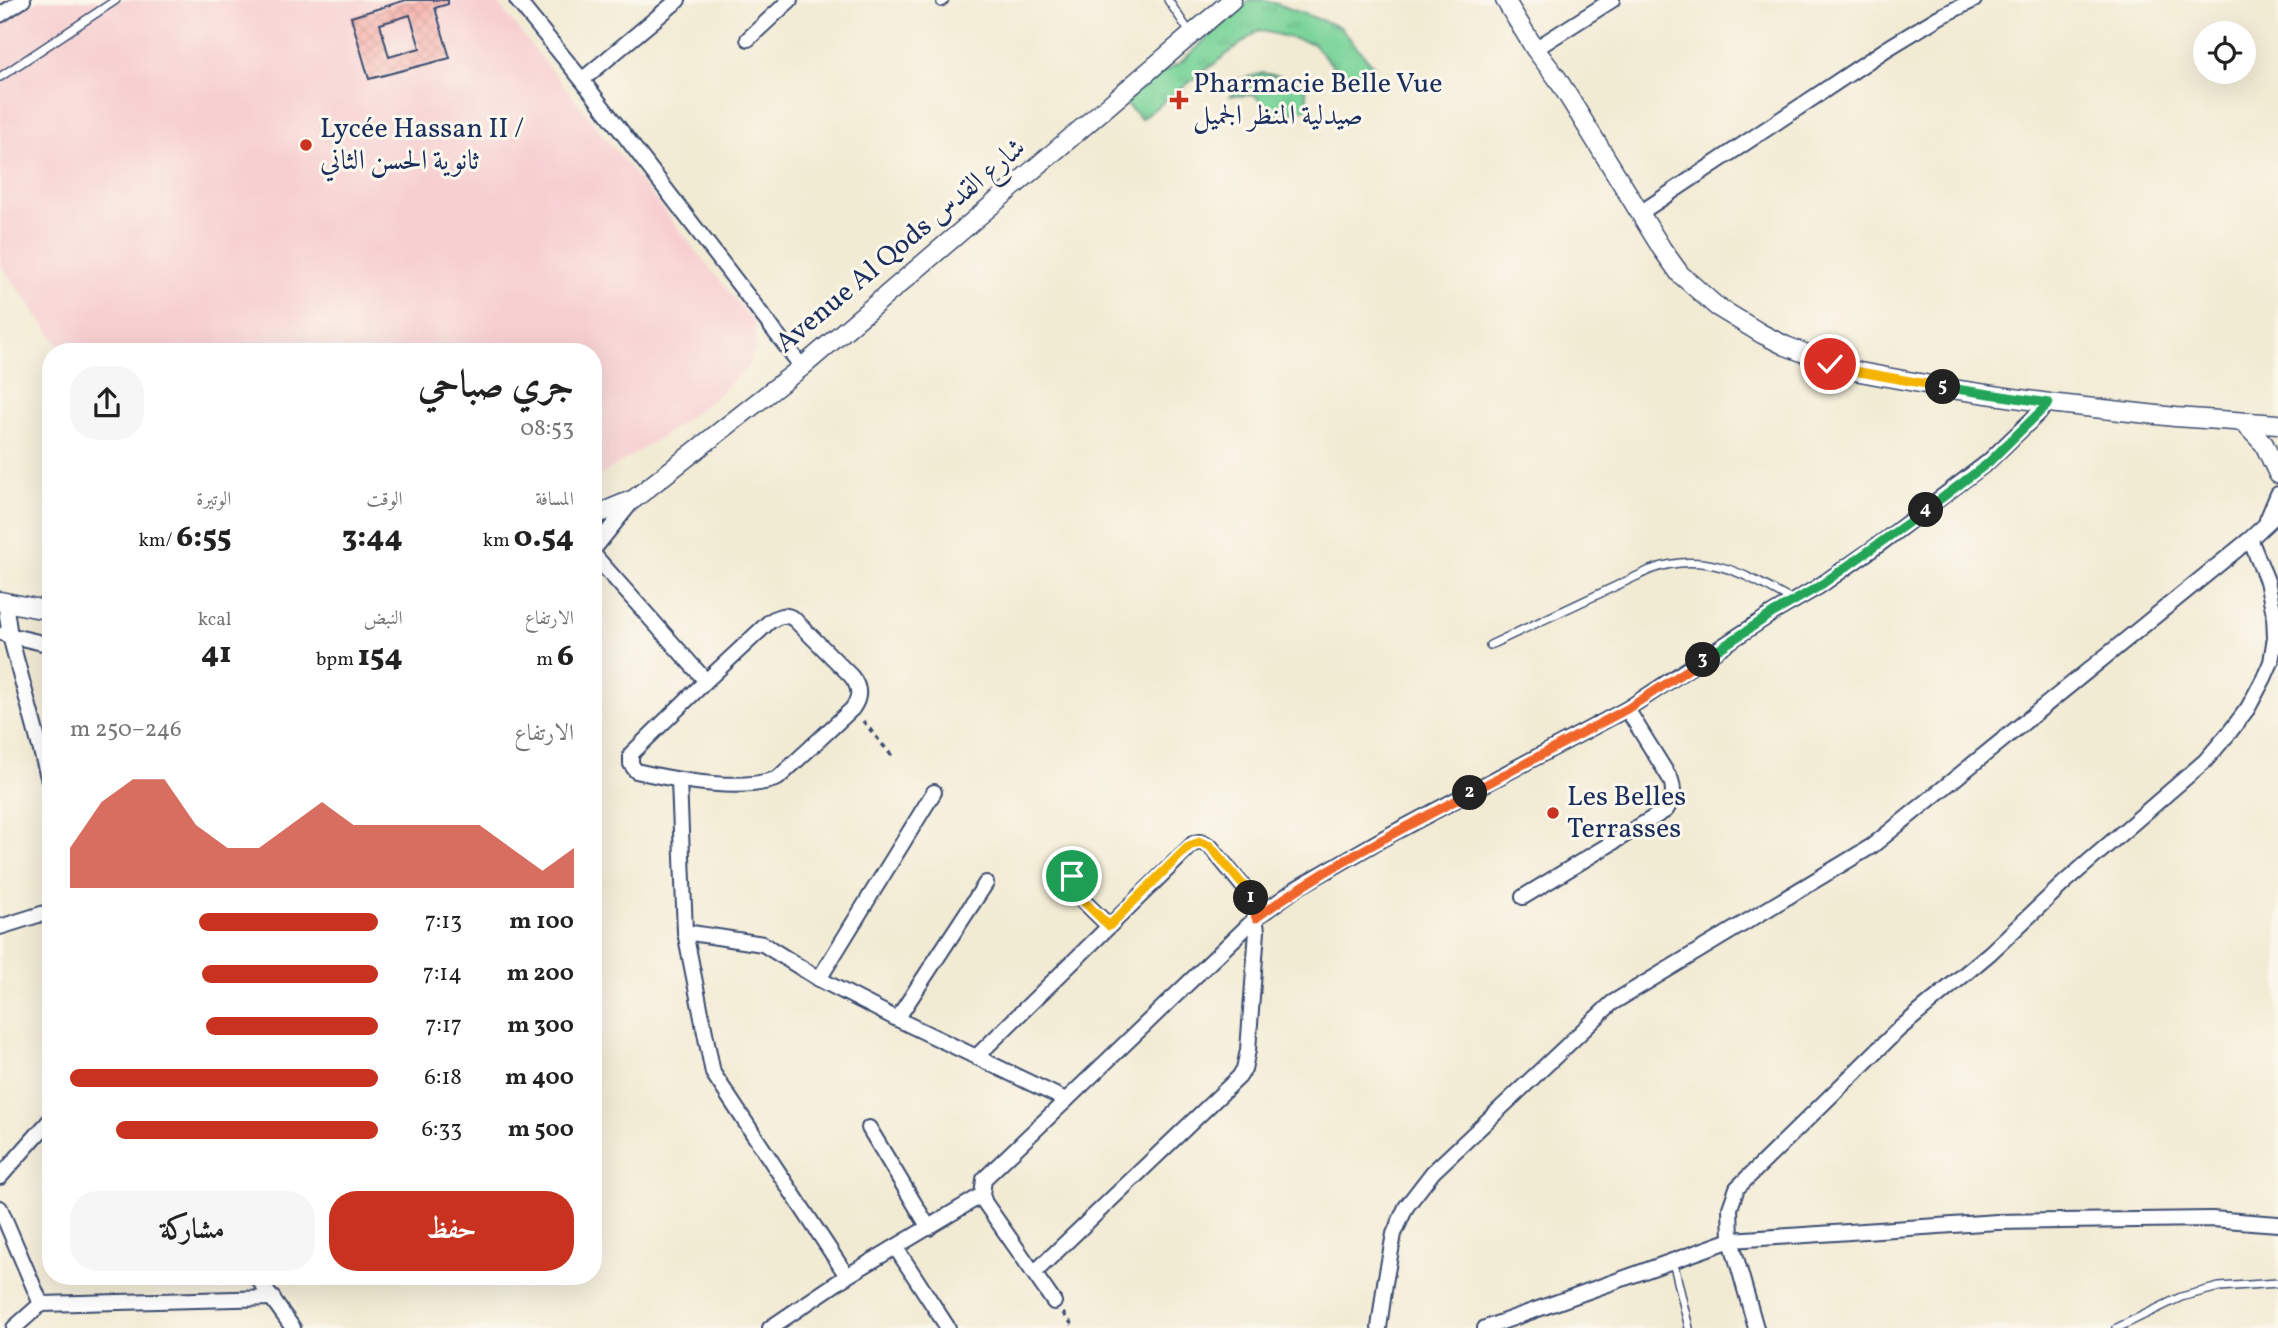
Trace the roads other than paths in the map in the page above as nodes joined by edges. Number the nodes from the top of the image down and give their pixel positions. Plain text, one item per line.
1 (23, 0) edge
2 (116, 0) edge
3 (517, 0) edge
4 (678, 0) edge
5 (790, 0) edge
6 (1167, 0) edge
7 (1233, 0) edge
8 (1505, 0) edge
9 (1612, 0) edge
10 (1974, 0) edge
11 (0, 15) edge
12 (1191, 34) junction
13 (748, 39) dead end
14 (1535, 49) junction
15 (0, 78) edge
16 (582, 80) junction
17 (1640, 213) junction
18 (802, 367) junction
19 (2049, 403) junction
20 (2243, 422) junction
21 (2278, 424) edge
22 (2278, 474) edge
23 (2278, 494) edge
24 (634, 499) junction
25 (602, 512) edge
26 (2278, 513) edge
27 (2264, 528) junction
28 (602, 540) edge
29 (2250, 540) junction
30 (602, 562) edge
31 (1793, 601) junction
32 (2, 602) edge
33 (42, 609) edge
34 (5, 634) edge
35 (42, 643) edge
36 (1490, 645) dead end
37 (706, 681) junction
38 (1627, 709) junction
39 (42, 758) edge
40 (679, 780) junction
41 (934, 792) dead end
42 (1081, 867) dead end
43 (986, 883) dead end
44 (1523, 897) dead end
45 (42, 914) edge
46 (1256, 918) junction
47 (1109, 926) junction
48 (0, 927) edge
49 (685, 932) junction
50 (819, 979) junction
51 (897, 1019) junction
52 (976, 1056) junction
53 (1066, 1100) junction
54 (869, 1128) dead end
55 (42, 1129) edge
56 (0, 1177) edge
57 (982, 1195) junction
58 (0, 1208) edge
59 (2278, 1224) edge
60 (929, 1228) junction
61 (1731, 1240) junction
62 (896, 1248) junction
63 (1673, 1261) junction
64 (1034, 1273) junction
65 (847, 1276) junction
66 (1385, 1283) junction
67 (2278, 1283) edge
68 (263, 1285) edge
69 (273, 1298) junction
70 (1054, 1302) dead end
71 (41, 1304) junction
72 (14, 1328) edge
73 (293, 1328) edge
74 (770, 1328) edge
75 (948, 1328) edge
76 (1379, 1328) edge
77 (1390, 1328) edge
78 (1485, 1328) edge
79 (1689, 1328) edge
80 (1756, 1328) edge
81 (2117, 1328) edge

1 - 11 street
2 - 15 lane
3 - 16 street
4 - 16 street
5 - 13 street
6 - 12 lane
7 - 12 street, Avenue Al Qods شارع القدس
8 - 14 street
9 - 14 street
10 - 17 street
12 - 18 street, Avenue Al Qods شارع القدس
14 - 17 street
16 - 18 street
17 - 19 street
18 - 24 street, Avenue Al Qods شارع القدس
19 - 20 street
19 - 31 street
20 - 21 street
20 - 22 street
23 - 27 street
24 - 25 street, Avenue Al Qods شارع القدس
24 - 28 street
26 - 27 street
27 - 29 street
29 - 61 street
29 - 66 street
30 - 37 street
31 - 36 lane
31 - 38 street
32 - 33 street
32 - 34 street
34 - 35 street
34 - 39 street
37 - 40 street
37 - 40 street
38 - 44 street
38 - 46 street
40 - 49 street
41 - 50 street
42 - 47 street
43 - 51 street
45 - 48 street
46 - 47 street
46 - 53 street
46 - 64 street
47 - 52 street
49 - 50 street
49 - 65 street
50 - 51 street
51 - 52 street
52 - 53 street
53 - 57 street
54 - 60 street
55 - 56 street
57 - 60 street
57 - 64 street
58 - 71 street
59 - 61 street
60 - 62 street
61 - 63 street
61 - 80 street
62 - 65 street
62 - 75 street
63 - 78 street
63 - 79 lane
64 - 70 street
65 - 74 street
66 - 76 street
66 - 77 street
67 - 81 lane
68 - 69 street
69 - 71 street
69 - 73 street
71 - 72 street

